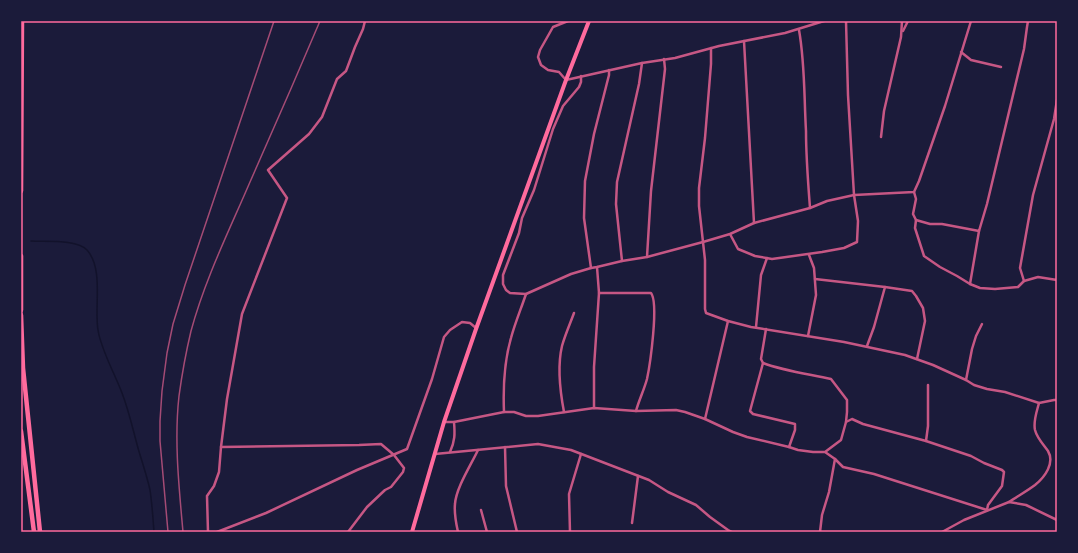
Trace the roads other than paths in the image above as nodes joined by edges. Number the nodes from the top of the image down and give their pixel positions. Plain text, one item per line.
1 (22, 21) edge
2 (365, 21) edge
3 (568, 21) edge
4 (589, 21) edge
5 (824, 21) edge
6 (846, 21) edge
7 (902, 21) edge
8 (908, 21) edge
9 (971, 21) edge
10 (1028, 21) edge
11 (799, 30) junction
12 (902, 33) junction
13 (744, 41) junction
14 (711, 48) junction
15 (961, 52) junction
16 (664, 59) junction
17 (642, 63) junction
18 (1001, 67) dead end
19 (609, 70) junction
20 (581, 76) junction
21 (566, 80) junction
22 (1057, 100) edge
23 (881, 137) dead end
24 (21, 191) edge
25 (914, 192) junction
26 (854, 195) junction
27 (810, 208) junction
28 (517, 214) junction
29 (522, 218) junction
30 (916, 220) junction
31 (754, 223) junction
32 (979, 231) junction
33 (730, 234) junction
34 (703, 242) junction
35 (809, 255) junction
36 (21, 256) edge
37 (647, 257) junction
38 (767, 258) junction
39 (622, 261) junction
40 (499, 266) junction
41 (597, 267) junction
42 (506, 268) junction
43 (591, 268) junction
44 (815, 279) junction
45 (1057, 280) edge
46 (1024, 281) junction
47 (21, 282) edge
48 (970, 284) junction
49 (885, 287) junction
50 (600, 293) junction
51 (526, 294) junction
52 (21, 310) edge
53 (574, 313) dead end
54 (21, 315) edge
55 (728, 321) junction
56 (982, 324) dead end
57 (756, 327) junction
58 (476, 328) junction
59 (766, 329) junction
60 (808, 336) junction
61 (867, 346) junction
62 (917, 359) junction
63 (762, 363) junction
64 (966, 380) junction
65 (928, 385) dead end
66 (1057, 400) edge
67 (1039, 402) junction
68 (594, 408) junction
69 (636, 411) junction
70 (504, 412) junction
71 (564, 412) junction
72 (705, 419) junction
73 (444, 422) junction
74 (454, 422) junction
75 (846, 422) junction
76 (21, 431) edge
77 (926, 441) junction
78 (221, 447) junction
79 (506, 447) junction
80 (789, 447) junction
81 (478, 450) junction
82 (450, 452) junction
83 (825, 452) junction
84 (434, 454) junction
85 (581, 454) junction
86 (394, 455) junction
87 (836, 458) junction
88 (638, 476) junction
89 (1010, 502) junction
90 (481, 510) dead end
91 (987, 510) junction
92 (1057, 520) edge
93 (632, 523) dead end
94 (34, 532) edge
95 (40, 532) edge
96 (208, 532) edge
97 (216, 532) edge
98 (348, 532) edge
99 (412, 532) edge
100 (458, 532) edge
101 (487, 532) edge
102 (517, 532) edge
103 (570, 532) edge
104 (732, 532) edge
105 (820, 532) edge
106 (942, 532) edge

1 - 24 highway
2 - 78 street
3 - 21 street
4 - 21 main road
5 - 11 street
6 - 26 street
7 - 12 street
8 - 12 street
9 - 15 street
10 - 32 street
11 - 13 street
11 - 27 street
12 - 23 street
13 - 14 street
13 - 31 street
14 - 16 street
14 - 34 street
15 - 18 street
15 - 25 street
16 - 17 street
16 - 37 street
17 - 19 street
17 - 39 street
19 - 20 street
19 - 43 street
20 - 21 street
20 - 29 street
21 - 28 main road
22 - 46 street
25 - 26 street
25 - 30 street
26 - 27 street
26 - 35 street
27 - 31 street
28 - 29 street
28 - 40 main road
29 - 42 street
30 - 32 street
30 - 48 street
31 - 33 street
32 - 48 street
33 - 34 street
33 - 38 street
34 - 37 street
34 - 55 street
35 - 38 street
35 - 44 street
36 - 47 highway
37 - 39 street
38 - 57 street
39 - 41 street
40 - 42 street
40 - 58 main road
41 - 43 street
41 - 50 street
42 - 51 street
43 - 51 street
44 - 49 street
44 - 60 street
45 - 46 street
46 - 48 street
47 - 52 highway
49 - 61 street
49 - 62 street
50 - 68 street
50 - 69 street
51 - 70 street
53 - 71 street
54 - 95 highway
55 - 57 street
55 - 72 street
56 - 64 street
57 - 59 street
58 - 73 main road
58 - 86 street
59 - 60 street
59 - 63 street
60 - 61 street
61 - 62 street
62 - 64 street
63 - 75 street
63 - 80 street
64 - 67 street
65 - 77 street
66 - 67 street
67 - 89 street
68 - 69 street
68 - 71 street
69 - 72 street
70 - 71 street
70 - 74 street
72 - 80 street
73 - 74 street
73 - 84 main road
74 - 82 street
75 - 77 street
75 - 83 street
76 - 94 highway
77 - 91 street
78 - 86 street
78 - 96 street
79 - 81 street
79 - 85 street
79 - 102 street
80 - 83 street
81 - 82 street
81 - 100 street
82 - 84 street
83 - 87 street
84 - 99 main road
85 - 88 street
85 - 103 street
86 - 97 street
86 - 98 street
87 - 91 street
87 - 105 street
88 - 93 street
88 - 104 street
89 - 91 street
89 - 92 street
90 - 101 street
91 - 106 street

